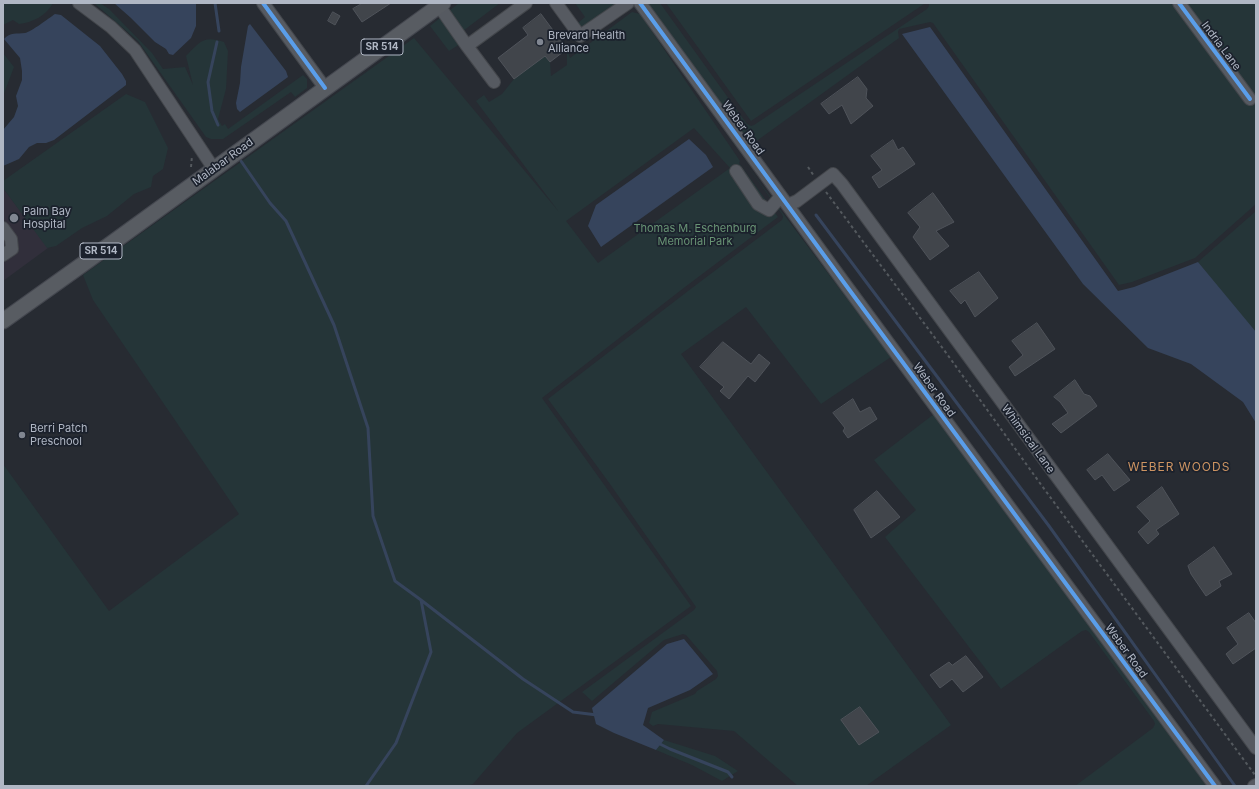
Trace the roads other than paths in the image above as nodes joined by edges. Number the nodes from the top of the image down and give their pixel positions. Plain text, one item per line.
1 (79, 3) edge
2 (263, 3) edge
3 (526, 3) edge
4 (556, 3) edge
5 (628, 3) edge
6 (640, 3) edge
7 (1178, 3) edge
8 (440, 4) edge
9 (467, 46) junction
10 (494, 82) dead end
11 (325, 88) junction
12 (1250, 99) dead end
13 (214, 169) junction
14 (736, 171) dead end
15 (785, 201) junction
16 (3, 228) edge
17 (3, 255) edge
18 (3, 321) edge
19 (1256, 748) edge
20 (1215, 786) edge

1 - 13 street
2 - 11 street
3 - 9 street
4 - 5 street
6 - 15 street, Weber Road
7 - 12 street, Indria Lane
8 - 9 street
8 - 11 main road, Malabar Road / SR 514
9 - 10 street
11 - 13 main road, Malabar Road / SR 514
13 - 18 main road, Malabar Road / SR 514
14 - 15 street, Whimsical Lane
15 - 19 street, Whimsical Lane
15 - 20 street, Weber Road
16 - 17 street

